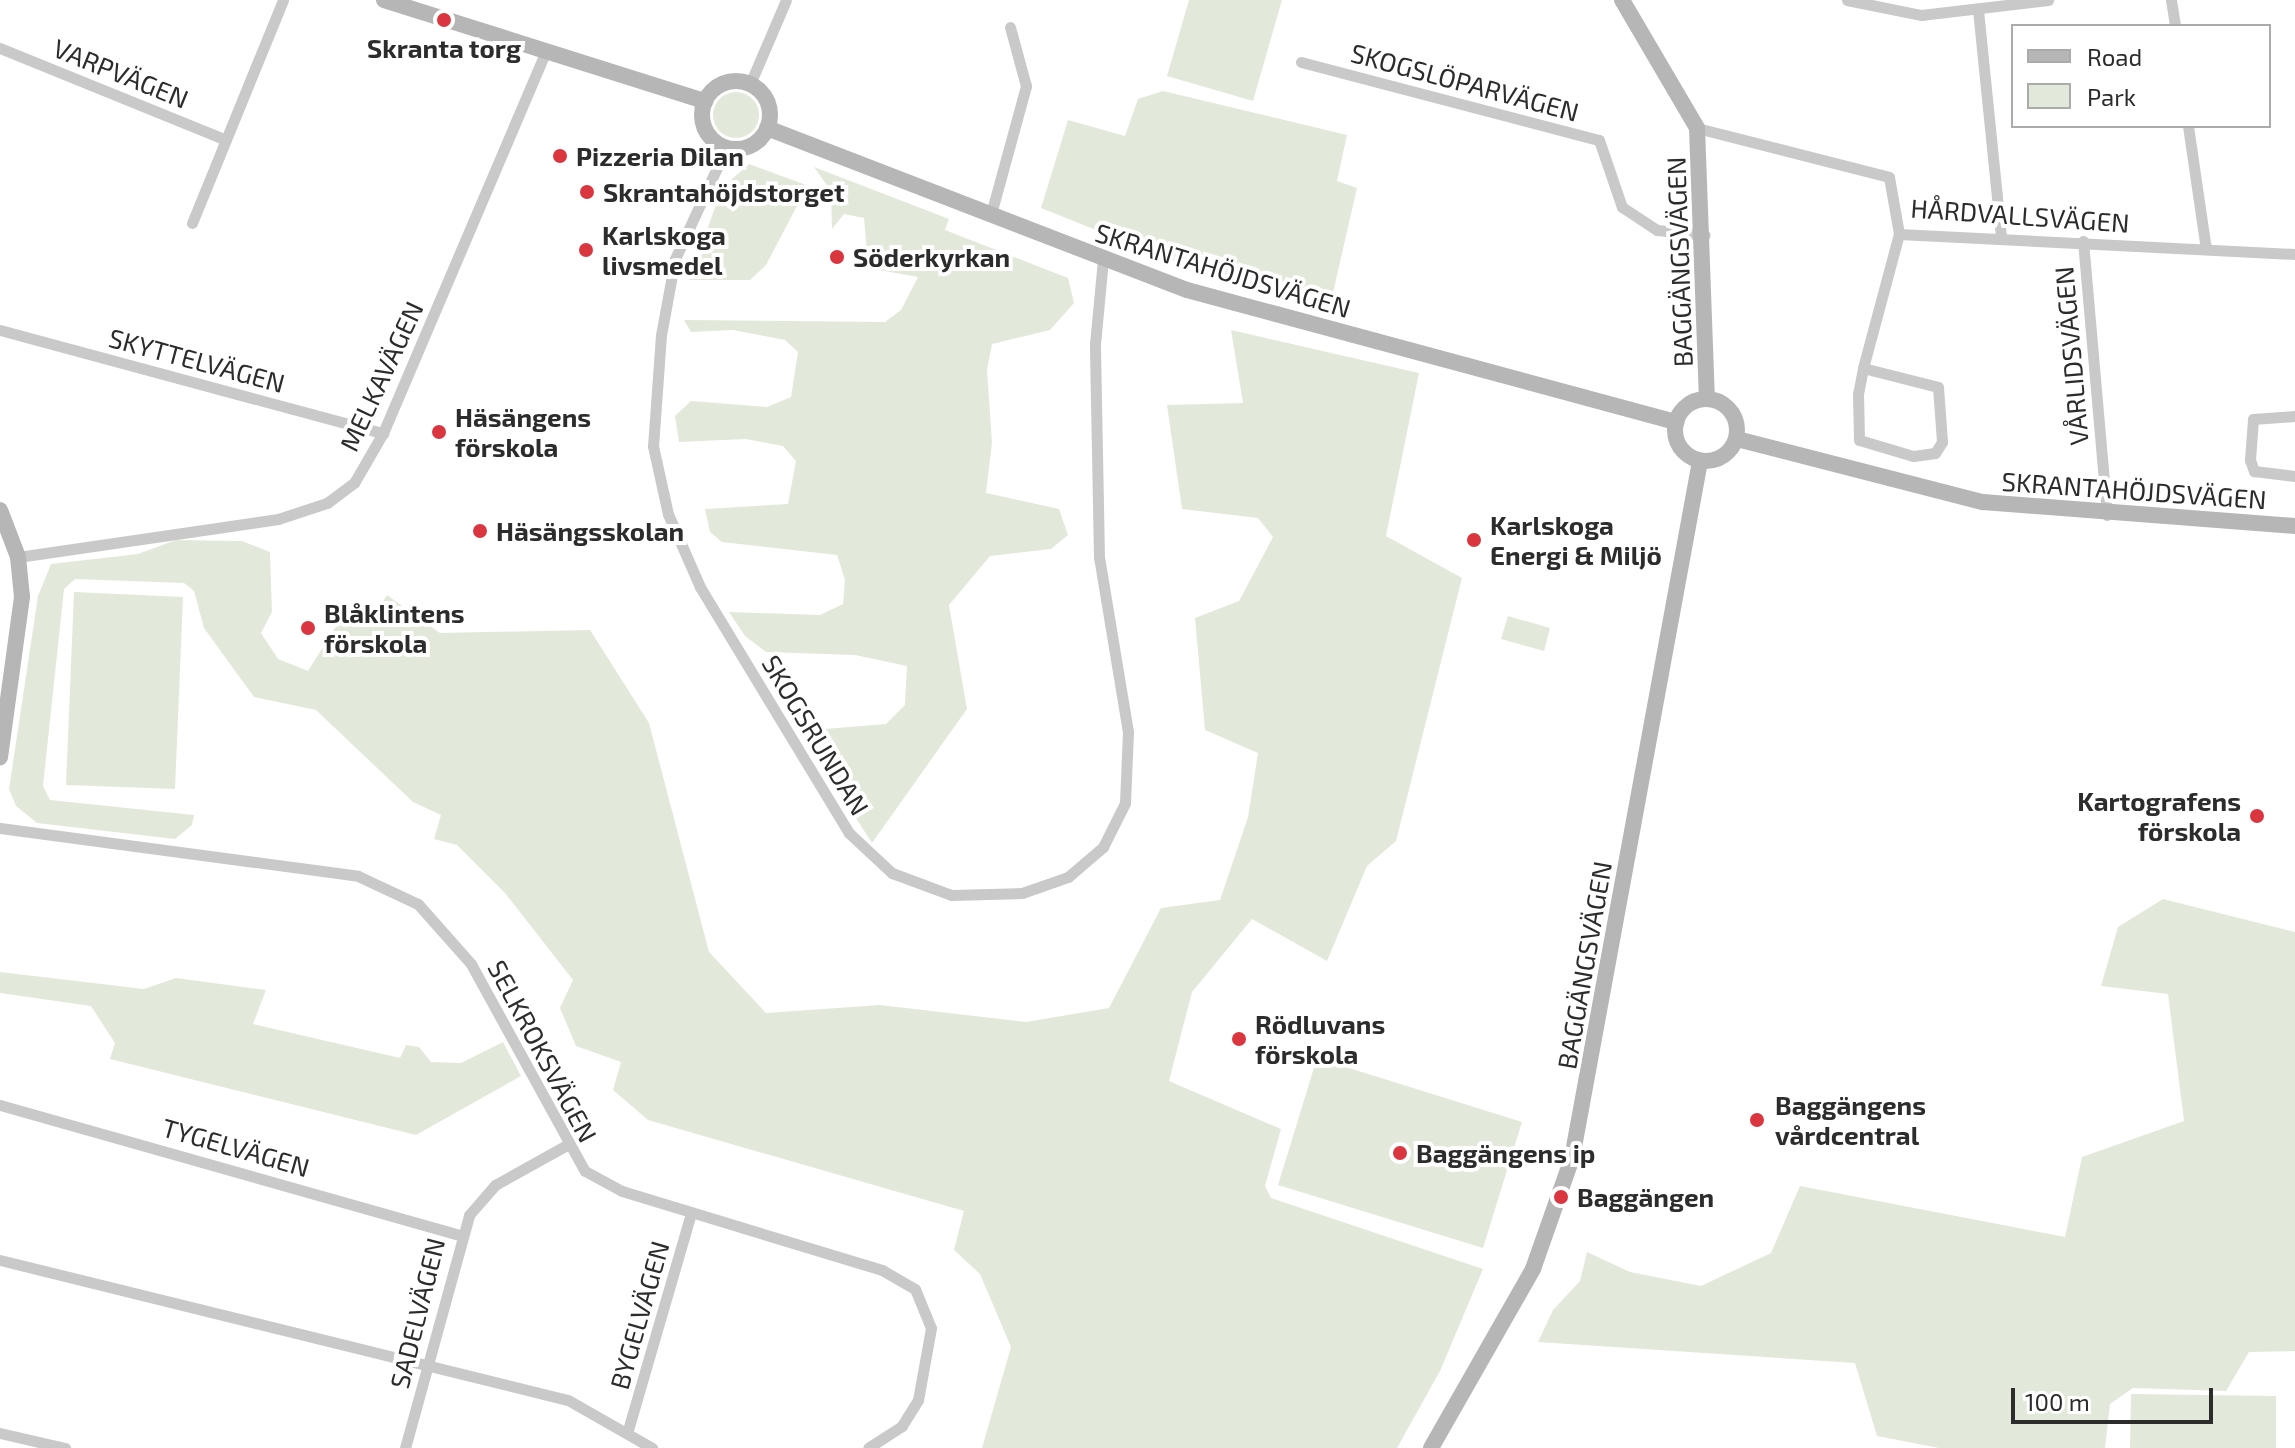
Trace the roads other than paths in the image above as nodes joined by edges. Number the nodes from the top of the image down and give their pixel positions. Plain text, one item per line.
1 (283, 0) edge
2 (384, 0) edge
3 (786, 0) edge
4 (1622, 0) edge
5 (1847, 0) edge
6 (2048, 0) edge
7 (2171, 0) edge
8 (1978, 10) junction
9 (2175, 24) edge
10 (1010, 27) dead end
11 (0, 48) edge
12 (545, 53) junction
13 (1301, 62) dead end
14 (750, 84) junction
15 (705, 101) junction
16 (767, 128) junction
17 (1697, 128) junction
18 (2188, 128) edge
19 (224, 139) junction
20 (726, 148) junction
21 (991, 214) junction
22 (192, 223) dead end
23 (1899, 234) junction
24 (1705, 235) junction
25 (2001, 236) junction
26 (2083, 241) junction
27 (2206, 249) junction
28 (2295, 254) edge
29 (1103, 260) junction
30 (0, 330) edge
31 (1863, 368) junction
32 (1707, 399) junction
33 (2295, 416) edge
34 (1676, 422) junction
35 (383, 433) junction
36 (1737, 439) junction
37 (1700, 461) junction
38 (2295, 476) edge
39 (0, 510) edge
40 (2107, 515) junction
41 (2295, 526) edge
42 (18, 557) junction
43 (0, 757) edge
44 (0, 828) edge
45 (0, 1105) edge
46 (567, 1145) junction
47 (691, 1213) junction
48 (459, 1235) junction
49 (0, 1260) edge
50 (427, 1365) junction
51 (628, 1430) junction
52 (0, 1433) edge
53 (65, 1448) edge
54 (405, 1448) edge
55 (652, 1448) edge
56 (868, 1448) edge
57 (1431, 1448) edge

1 - 19 street
2 - 12 street
3 - 14 street
4 - 17 street, BAGGÄNGSVÄGEN
5 - 8 street
6 - 8 street
7 - 9 street
8 - 25 street
10 - 21 street
11 - 19 street, VARPVÄGEN
12 - 15 street
12 - 35 street, MELKAVÄGEN
13 - 24 street, SKOGSLÖPARVÄGEN
14 - 15 street
14 - 16 street
15 - 20 street
16 - 20 street
16 - 21 street, SKRANTAHÖJDSVÄGEN
17 - 23 street, HÅRDVALLSVÄGEN
17 - 24 street, BAGGÄNGSVÄGEN
18 - 27 street
19 - 22 street
20 - 29 street, SKOGSRUNDAN
21 - 29 street, SKRANTAHÖJDSVÄGEN
23 - 25 street, HÅRDVALLSVÄGEN
23 - 31 street
24 - 32 street, BAGGÄNGSVÄGEN
25 - 26 street, HÅRDVALLSVÄGEN
26 - 27 street, HÅRDVALLSVÄGEN
26 - 40 street, VÅRLIDSVÄGEN
27 - 28 street, HÅRDVALLSVÄGEN
29 - 34 street, SKRANTAHÖJDSVÄGEN
30 - 35 street, SKYTTELVÄGEN
31 - 31 street
32 - 34 street
32 - 36 street
33 - 38 street
34 - 37 street
35 - 42 street, MELKAVÄGEN
36 - 37 street
36 - 40 street, SKRANTAHÖJDSVÄGEN
37 - 57 street, BAGGÄNGSVÄGEN
39 - 42 street
40 - 41 street, SKRANTAHÖJDSVÄGEN
42 - 43 street
44 - 46 street, SELKROKSVÄGEN
45 - 48 street, TYGELVÄGEN
46 - 47 street, SELKROKSVÄGEN
46 - 48 street, SADELVÄGEN
47 - 51 street, BYGELVÄGEN
47 - 56 street, SELKROKSVÄGEN
48 - 50 street, SADELVÄGEN
49 - 50 street
50 - 51 street
50 - 54 street, SADELVÄGEN
51 - 55 street
52 - 53 street

